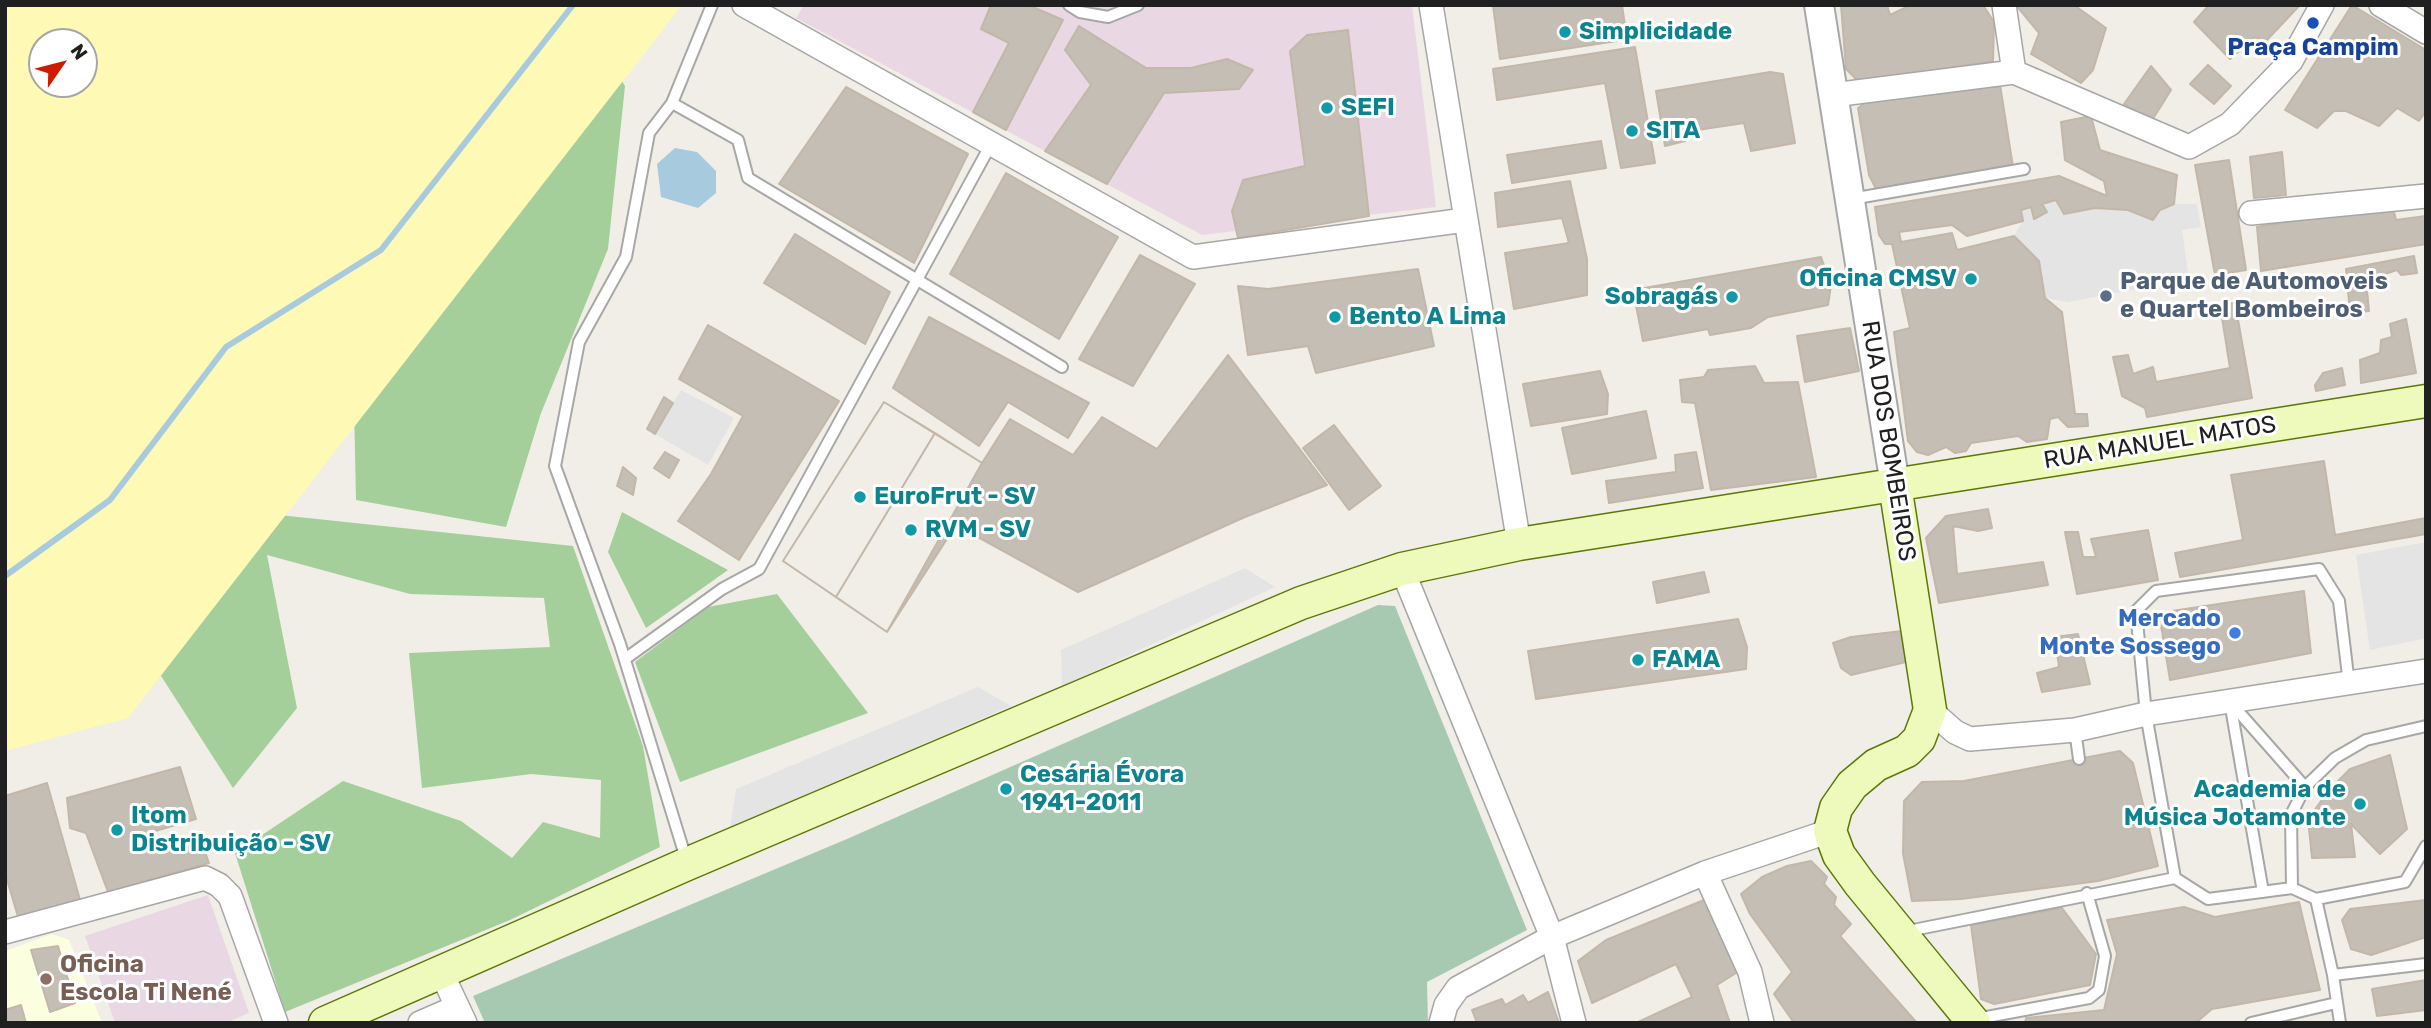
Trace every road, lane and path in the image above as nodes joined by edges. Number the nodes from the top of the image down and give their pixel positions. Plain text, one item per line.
1 (712, 5) edge
2 (744, 5) edge
3 (1069, 5) edge
4 (1138, 5) edge
5 (1431, 5) edge
6 (1819, 5) edge
7 (2004, 5) edge
8 (2322, 5) edge
9 (2381, 5) edge
10 (2426, 32) edge
11 (2014, 72) junction
12 (1833, 95) junction
13 (672, 103) junction
14 (990, 146) junction
15 (2024, 169) dead end
16 (2426, 196) edge
17 (1851, 199) junction
18 (2251, 213) dead end
19 (1465, 220) junction
20 (917, 280) junction
21 (1062, 367) dead end
22 (2426, 401) edge
23 (1895, 485) junction
24 (1519, 544) junction
25 (1402, 569) junction
26 (625, 659) junction
27 (2426, 671) edge
28 (2349, 684) junction
29 (2230, 702) junction
30 (1930, 710) junction
31 (2146, 713) junction
32 (2426, 726) edge
33 (2075, 730) junction
34 (2080, 759) dead end
35 (2305, 787) junction
36 (1830, 831) junction
37 (2425, 852) edge
38 (687, 864) junction
39 (1705, 873) junction
40 (2175, 878) junction
41 (2292, 888) junction
42 (2263, 892) junction
43 (2087, 893) junction
44 (2316, 899) junction
45 (5, 932) edge
46 (1900, 932) junction
47 (1552, 937) junction
48 (2426, 964) edge
49 (441, 972) junction
50 (2333, 975) junction
51 (2336, 1003) junction
52 (461, 1015) edge
53 (1973, 1021) edge
54 (276, 1023) edge
55 (325, 1023) edge
56 (420, 1023) edge
57 (1441, 1023) edge
58 (1574, 1023) edge
59 (1762, 1023) edge
60 (2251, 1023) edge
61 (2340, 1023) edge

1 - 13 lane
2 - 14 street
3 - 4 lane
5 - 19 street
6 - 12 street, RUA DOS BOMBEIROS
7 - 11 street
8 - 11 street
9 - 10 street
11 - 12 street
12 - 17 street, RUA DOS BOMBEIROS
13 - 20 lane
13 - 26 lane
14 - 19 street
14 - 20 lane
15 - 17 lane
16 - 18 street
17 - 23 street, RUA DOS BOMBEIROS
19 - 24 street
20 - 21 lane
20 - 26 lane
22 - 23 main road, RUA MANUEL MATOS
23 - 24 main road, RUA MANUEL MATOS
23 - 30 main road, RUA DOS BOMBEIROS
24 - 25 main road, RUA MANUEL MATOS
25 - 38 main road, RUA MANUEL MATOS
25 - 47 street
26 - 38 lane
27 - 28 street
28 - 29 street
28 - 31 lane
29 - 31 street
29 - 35 lane
29 - 42 lane
30 - 33 street
30 - 36 main road
31 - 33 street
31 - 40 lane
32 - 35 lane
33 - 34 lane
35 - 41 lane
36 - 39 street
36 - 46 main road
37 - 44 lane
38 - 49 main road, RUA MANUEL MATOS
39 - 47 street
39 - 59 street
40 - 42 lane
40 - 43 lane
41 - 42 lane
41 - 44 lane
43 - 46 lane
43 - 53 lane
44 - 50 lane
45 - 54 street
46 - 53 main road
47 - 57 street
47 - 58 street
48 - 50 lane
49 - 52 street
49 - 55 main road, RUA MANUEL MATOS
50 - 51 lane
51 - 60 lane
51 - 61 lane
52 - 56 street

